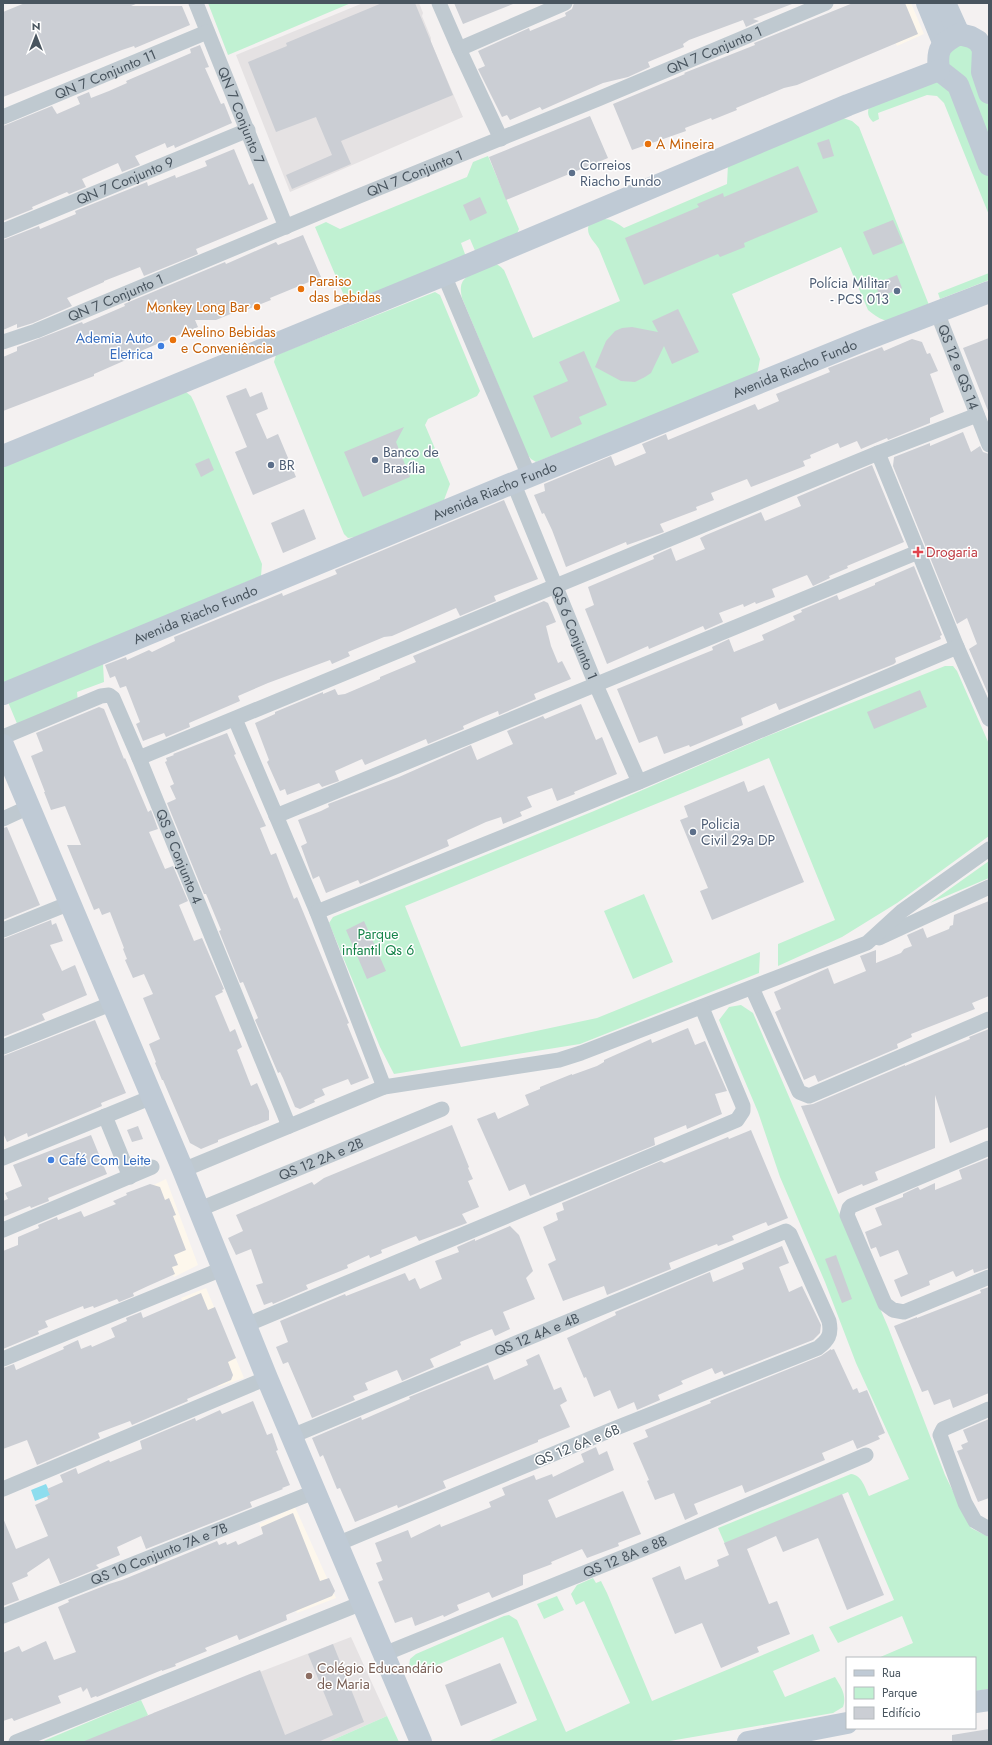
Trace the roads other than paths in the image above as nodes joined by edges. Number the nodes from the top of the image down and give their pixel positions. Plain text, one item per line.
1 (196, 3) edge
2 (439, 3) edge
3 (564, 3) edge
4 (826, 3) edge
5 (926, 3) edge
6 (945, 3) edge
7 (810, 6) edge
8 (207, 32) junction
9 (951, 38) junction
10 (458, 48) junction
11 (986, 48) edge
12 (938, 70) junction
13 (989, 93) edge
14 (3, 116) edge
15 (248, 130) junction
16 (501, 139) junction
17 (989, 165) edge
18 (286, 227) junction
19 (3, 231) edge
20 (444, 275) junction
21 (989, 292) edge
22 (937, 312) junction
23 (3, 342) edge
24 (976, 415) junction
25 (989, 445) edge
26 (878, 453) junction
27 (3, 456) edge
28 (521, 479) junction
29 (918, 552) junction
30 (555, 587) junction
31 (957, 647) junction
32 (596, 684) junction
33 (3, 694) edge
34 (234, 719) junction
35 (989, 719) edge
36 (3, 737) edge
37 (3, 745) edge
38 (140, 758) junction
39 (639, 782) junction
40 (30, 807) junction
41 (276, 816) junction
42 (3, 819) edge
43 (989, 849) edge
44 (989, 888) edge
45 (70, 903) junction
46 (317, 912) junction
47 (3, 930) edge
48 (868, 943) junction
49 (752, 988) junction
50 (113, 1002) junction
51 (702, 1008) junction
52 (989, 1020) edge
53 (3, 1047) edge
54 (384, 1087) junction
55 (152, 1097) junction
56 (442, 1109) dead end
57 (105, 1116) junction
58 (289, 1126) junction
59 (989, 1148) edge
60 (3, 1158) edge
61 (152, 1167) dead end
62 (183, 1170) junction
63 (130, 1177) junction
64 (200, 1209) junction
65 (3, 1230) edge
66 (222, 1269) junction
67 (989, 1277) edge
68 (246, 1325) junction
69 (818, 1348) joint
70 (3, 1359) edge
71 (267, 1378) junction
72 (989, 1409) edge
73 (292, 1436) junction
74 (866, 1456) dead end
75 (3, 1489) edge
76 (314, 1492) junction
77 (989, 1529) edge
78 (337, 1544) junction
79 (362, 1603) junction
80 (3, 1616) edge
81 (384, 1654) junction
82 (989, 1700) edge
83 (976, 1702) edge
84 (846, 1722) edge
85 (811, 1736) edge
86 (16, 1742) edge
87 (421, 1742) edge
88 (748, 1742) edge

1 - 8 street, QN 7 Conjunto 7
2 - 10 street
3 - 10 street
4 - 7 street, QN 7 Conjunto 1
5 - 9 street
6 - 9 street
7 - 16 street, QN 7 Conjunto 1
8 - 14 street, QN 7 Conjunto 11
8 - 15 street, QN 7 Conjunto 7
9 - 11 street
9 - 12 street
10 - 16 street
11 - 13 street
12 - 17 street
12 - 20 street
15 - 18 street, QN 7 Conjunto 7
15 - 19 street, QN 7 Conjunto 9
16 - 18 street, QN 7 Conjunto 1
18 - 23 street, QN 7 Conjunto 1
20 - 27 street
20 - 28 street, QS 6 Conjunto 1
21 - 22 street, Avenida Riacho Fundo
22 - 24 street, QS 12 e QS 14
22 - 28 street, Avenida Riacho Fundo
24 - 25 street, QS 12 e QS 14
24 - 26 street
26 - 29 street
26 - 30 street
28 - 30 street, QS 6 Conjunto 1
28 - 33 street, Avenida Riacho Fundo
29 - 31 street
29 - 32 street
30 - 32 street, QS 6 Conjunto 1
30 - 34 street
31 - 35 street
31 - 39 street
32 - 39 street, QS 6 Conjunto 1
32 - 41 street
34 - 38 street
34 - 41 street
36 - 38 street, QS 8 Conjunto 4
37 - 40 street
38 - 58 street, QS 8 Conjunto 4
39 - 46 street
40 - 42 street
40 - 45 street
41 - 46 street
43 - 48 street
44 - 48 street
45 - 47 street
45 - 50 street
46 - 54 street
48 - 49 street
49 - 51 street
49 - 52 street
50 - 53 street
50 - 55 street
51 - 54 street
51 - 68 street
54 - 58 street
55 - 57 street
55 - 62 street
56 - 64 street, QS 12 2A e 2B
57 - 60 street
57 - 63 street
58 - 62 street
59 - 67 street
61 - 63 street
62 - 64 street
63 - 65 street
64 - 66 street
66 - 68 street
66 - 70 street
68 - 71 street
69 - 73 street, QS 12 4A e 4B
69 - 78 street, QS 12 6A e 6B
71 - 73 street
71 - 75 street
72 - 77 street
73 - 76 street
74 - 81 street, QS 12 8A e 8B
76 - 78 street
76 - 80 street, QS 10 Conjunto 7A e 7B
78 - 79 street
79 - 81 street
79 - 86 street
81 - 87 street
82 - 83 street
84 - 85 street
85 - 88 street

